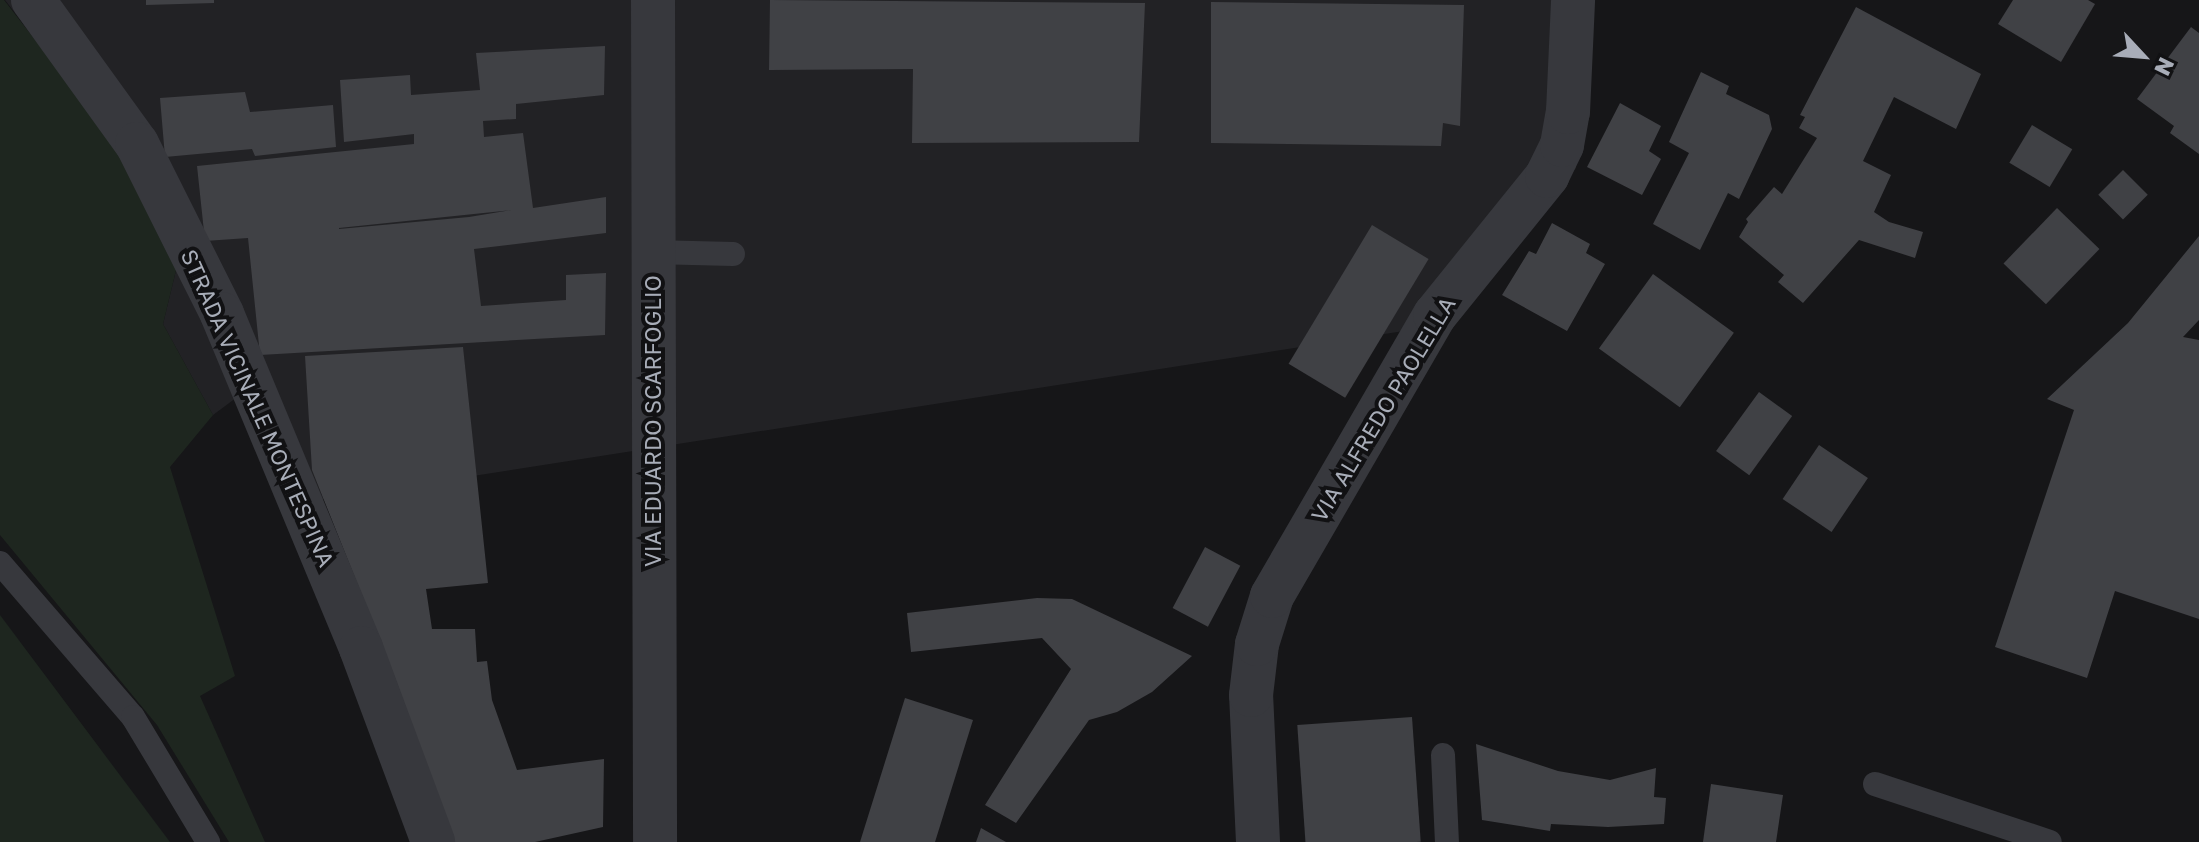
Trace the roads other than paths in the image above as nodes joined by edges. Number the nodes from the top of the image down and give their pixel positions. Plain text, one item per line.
1 (33, 0) edge
2 (1573, 0) edge
3 (657, 3) edge
4 (652, 252) junction
5 (733, 254) dead end
6 (0, 563) edge
7 (1443, 755) dead end
8 (1875, 784) dead end
9 (208, 842) edge
10 (433, 842) edge
11 (655, 842) edge
12 (1258, 842) edge
13 (1447, 842) edge
14 (2050, 842) edge

1 - 10 street, STRADA VICINALE MONTESPINA
2 - 12 street, VIA ALFREDO PAOLELLA
3 - 4 street, VIA EDUARDO SCARFOGLIO
4 - 5 lane
4 - 11 street, VIA EDUARDO SCARFOGLIO
6 - 9 lane
7 - 13 lane
8 - 14 lane

